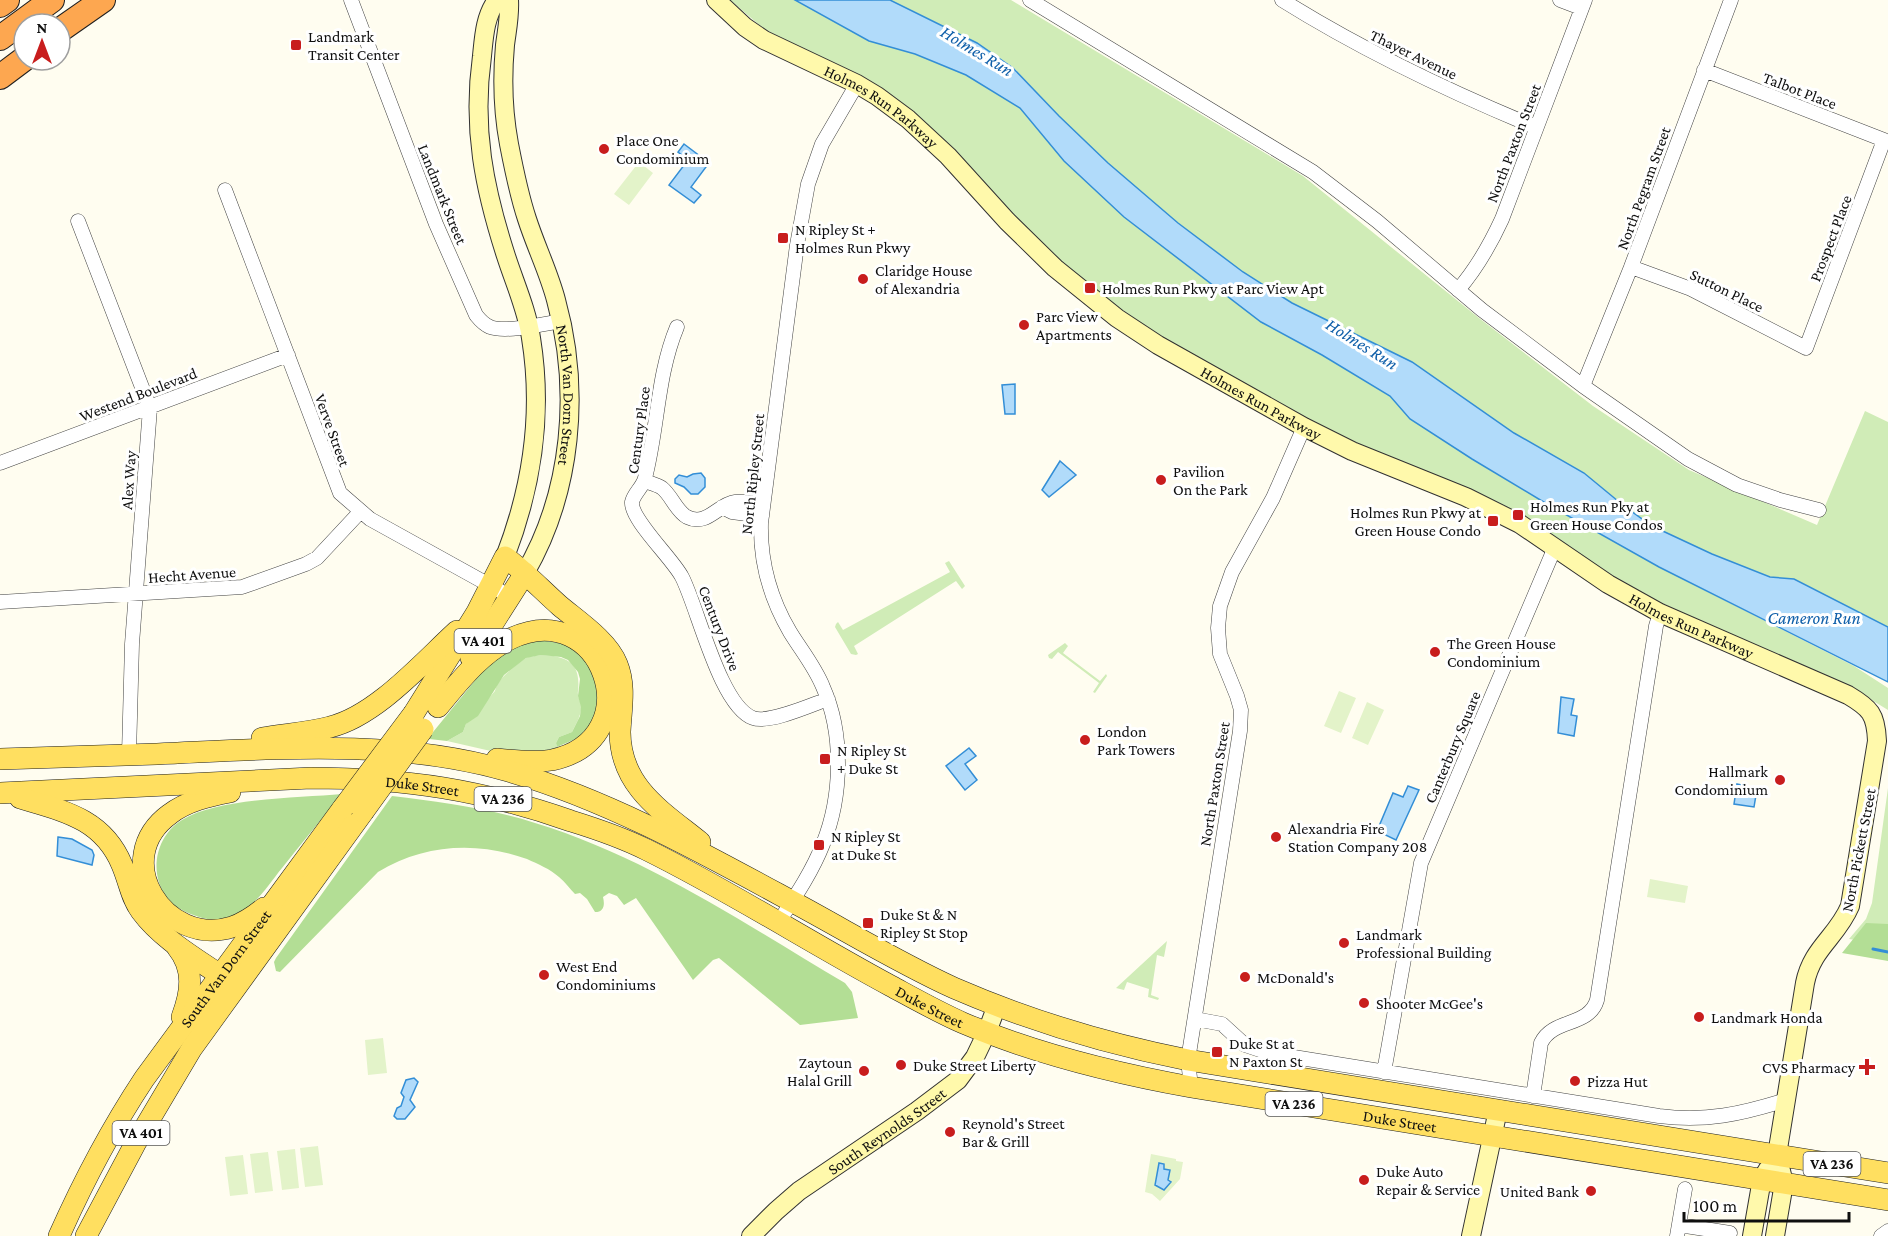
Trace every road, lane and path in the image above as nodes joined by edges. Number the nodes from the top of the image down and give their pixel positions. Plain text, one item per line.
1 (7, 0) edge
2 (52, 0) edge
3 (103, 0) edge
4 (351, 0) edge
5 (497, 0) edge
6 (509, 0) edge
7 (716, 0) edge
8 (1032, 0) edge
9 (1282, 0) edge
10 (1560, 0) edge
11 (1731, 0) edge
12 (1583, 4) edge
13 (0, 5) edge
14 (72, 22) edge
15 (0, 38) edge
16 (12, 67) edge
17 (1704, 70) junction
18 (0, 77) edge
19 (857, 84) junction
20 (1535, 127) junction
21 (1884, 140) joint
22 (225, 190) dead end
23 (78, 220) dead end
24 (1631, 267) junction
25 (1458, 290) junction
26 (561, 321) junction
27 (528, 326) junction
28 (677, 327) dead end
29 (1806, 348) joint
30 (288, 354) junction
31 (1583, 386) junction
32 (150, 408) junction
33 (1304, 426) junction
34 (0, 463) edge
35 (645, 481) junction
36 (762, 510) junction
37 (1819, 510) dead end
38 (360, 512) junction
39 (1555, 548) junction
40 (506, 557) junction
41 (525, 573) junction
42 (490, 586) junction
43 (136, 595) junction
44 (510, 597) junction
45 (0, 602) edge
46 (477, 612) junction
47 (1659, 613) junction
48 (828, 699) junction
49 (438, 707) junction
50 (1871, 711) joint
51 (418, 721) junction
52 (195, 751) junction
53 (129, 754) junction
54 (436, 754) junction
55 (0, 759) edge
56 (311, 778) junction
57 (3, 793) edge
58 (353, 810) junction
59 (735, 872) junction
60 (792, 901) junction
61 (273, 902) junction
62 (778, 923) junction
63 (169, 938) junction
64 (234, 973) junction
65 (997, 1005) junction
66 (1195, 1019) junction
67 (987, 1032) junction
68 (174, 1037) junction
69 (1188, 1060) junction
70 (1384, 1072) junction
71 (1183, 1086) junction
72 (1533, 1096) junction
73 (1786, 1100) junction
74 (1498, 1110) junction
75 (1492, 1136) junction
76 (1777, 1155) junction
77 (1888, 1173) edge
78 (1762, 1179) junction
79 (1784, 1183) junction
80 (1685, 1189) dead end
81 (1888, 1200) edge
82 (1678, 1230) edge
83 (1888, 1231) edge
84 (1730, 1233) dead end
85 (59, 1236) edge
86 (86, 1236) edge
87 (751, 1236) edge
88 (1471, 1236) edge
89 (1752, 1236) edge
90 (1775, 1236) edge
91 (1881, 1236) edge

1 - 13 highway
2 - 15 highway
3 - 14 highway
4 - 27 street, Landmark Street
5 - 27 street, North Van Dorn Street / VA 401
6 - 26 street, North Van Dorn Street / VA 401
7 - 19 street, Holmes Run Parkway
8 - 25 street
9 - 20 street, Thayer Avenue
10 - 12 street
11 - 17 street, North Pegram Street
12 - 20 street, North Paxton Street
16 - 18 highway
17 - 21 street, Talbot Place
17 - 24 street, North Pegram Street
19 - 33 street, Holmes Run Parkway
19 - 36 street, North Ripley Street
20 - 25 street, North Paxton Street
21 - 29 street, Prospect Place
22 - 30 street, Verve Street
23 - 32 street, Alex Way
24 - 29 street, Sutton Place
24 - 31 street, North Pegram Street
25 - 31 street
26 - 27 street, Landmark Street
26 - 41 street, North Van Dorn Street / VA 401
27 - 40 street, North Van Dorn Street / VA 401
28 - 35 street, Century Place
30 - 32 street, Westend Boulevard
30 - 38 street, Verve Street
31 - 37 street
32 - 34 street, Westend Boulevard
32 - 43 street, Alex Way
33 - 39 street, Holmes Run Parkway
33 - 66 street, North Paxton Street
35 - 36 street, Century Place
35 - 48 street, Century Drive
36 - 48 street, North Ripley Street
38 - 42 street, Verve Street
38 - 43 street, Hecht Avenue
39 - 47 street, Holmes Run Parkway
39 - 70 street, Canterbury Square
40 - 41 main road
40 - 42 main road, North Van Dorn Street / VA 401
41 - 44 main road, North Van Dorn Street / VA 401
41 - 59 main road
42 - 44 street, Verve Street
42 - 46 main road, North Van Dorn Street / VA 401
43 - 45 street, Hecht Avenue
43 - 53 street, Alex Way
44 - 49 main road, North Van Dorn Street / VA 401
46 - 51 main road, North Van Dorn Street / VA 401
46 - 52 main road
47 - 50 street, Holmes Run Parkway
47 - 72 street
48 - 60 street, North Ripley Street
49 - 51 main road, North Van Dorn Street / VA 401
49 - 54 main road
50 - 73 street, North Pickett Street
51 - 58 main road, South Van Dorn Street / VA 401, bridge
52 - 53 main road, Duke Street / VA 236
52 - 54 main road, Duke Street / VA 236
53 - 55 main road, Duke Street / VA 236
54 - 59 main road, Duke Street / VA 236
56 - 57 main road, Duke Street / VA 236
56 - 61 main road
56 - 62 main road, Duke Street / VA 236
57 - 63 main road
58 - 61 main road, South Van Dorn Street / VA 401
58 - 64 main road, South Van Dorn Street / VA 401
59 - 60 main road, Duke Street / VA 236
60 - 62 street, North Ripley Street
60 - 65 main road, Duke Street / VA 236
61 - 64 main road, South Van Dorn Street / VA 401
62 - 67 main road, Duke Street / VA 236
63 - 64 main road
63 - 68 main road
64 - 68 main road, South Van Dorn Street / VA 401
64 - 86 main road, South Van Dorn Street / VA 401
65 - 67 street, South Reynolds Street
65 - 69 main road, Duke Street / VA 236
66 - 69 street, North Paxton Street
66 - 70 street
67 - 71 main road, Duke Street / VA 236
67 - 87 street, South Reynolds Street
68 - 85 main road, South Van Dorn Street / VA 401
69 - 71 street, North Paxton Street
69 - 74 main road, Duke Street / VA 236
70 - 72 street
71 - 75 main road, Duke Street / VA 236
72 - 73 street
73 - 76 street, North Pickett Street
74 - 75 street
74 - 76 main road, Duke Street / VA 236
75 - 78 main road, Duke Street / VA 236
75 - 88 street
76 - 77 main road, Duke Street / VA 236
76 - 78 street
76 - 79 street
78 - 79 main road, Duke Street / VA 236
78 - 89 street
79 - 81 main road, Duke Street / VA 236
79 - 90 street
80 - 82 street
82 - 84 street
83 - 91 street

